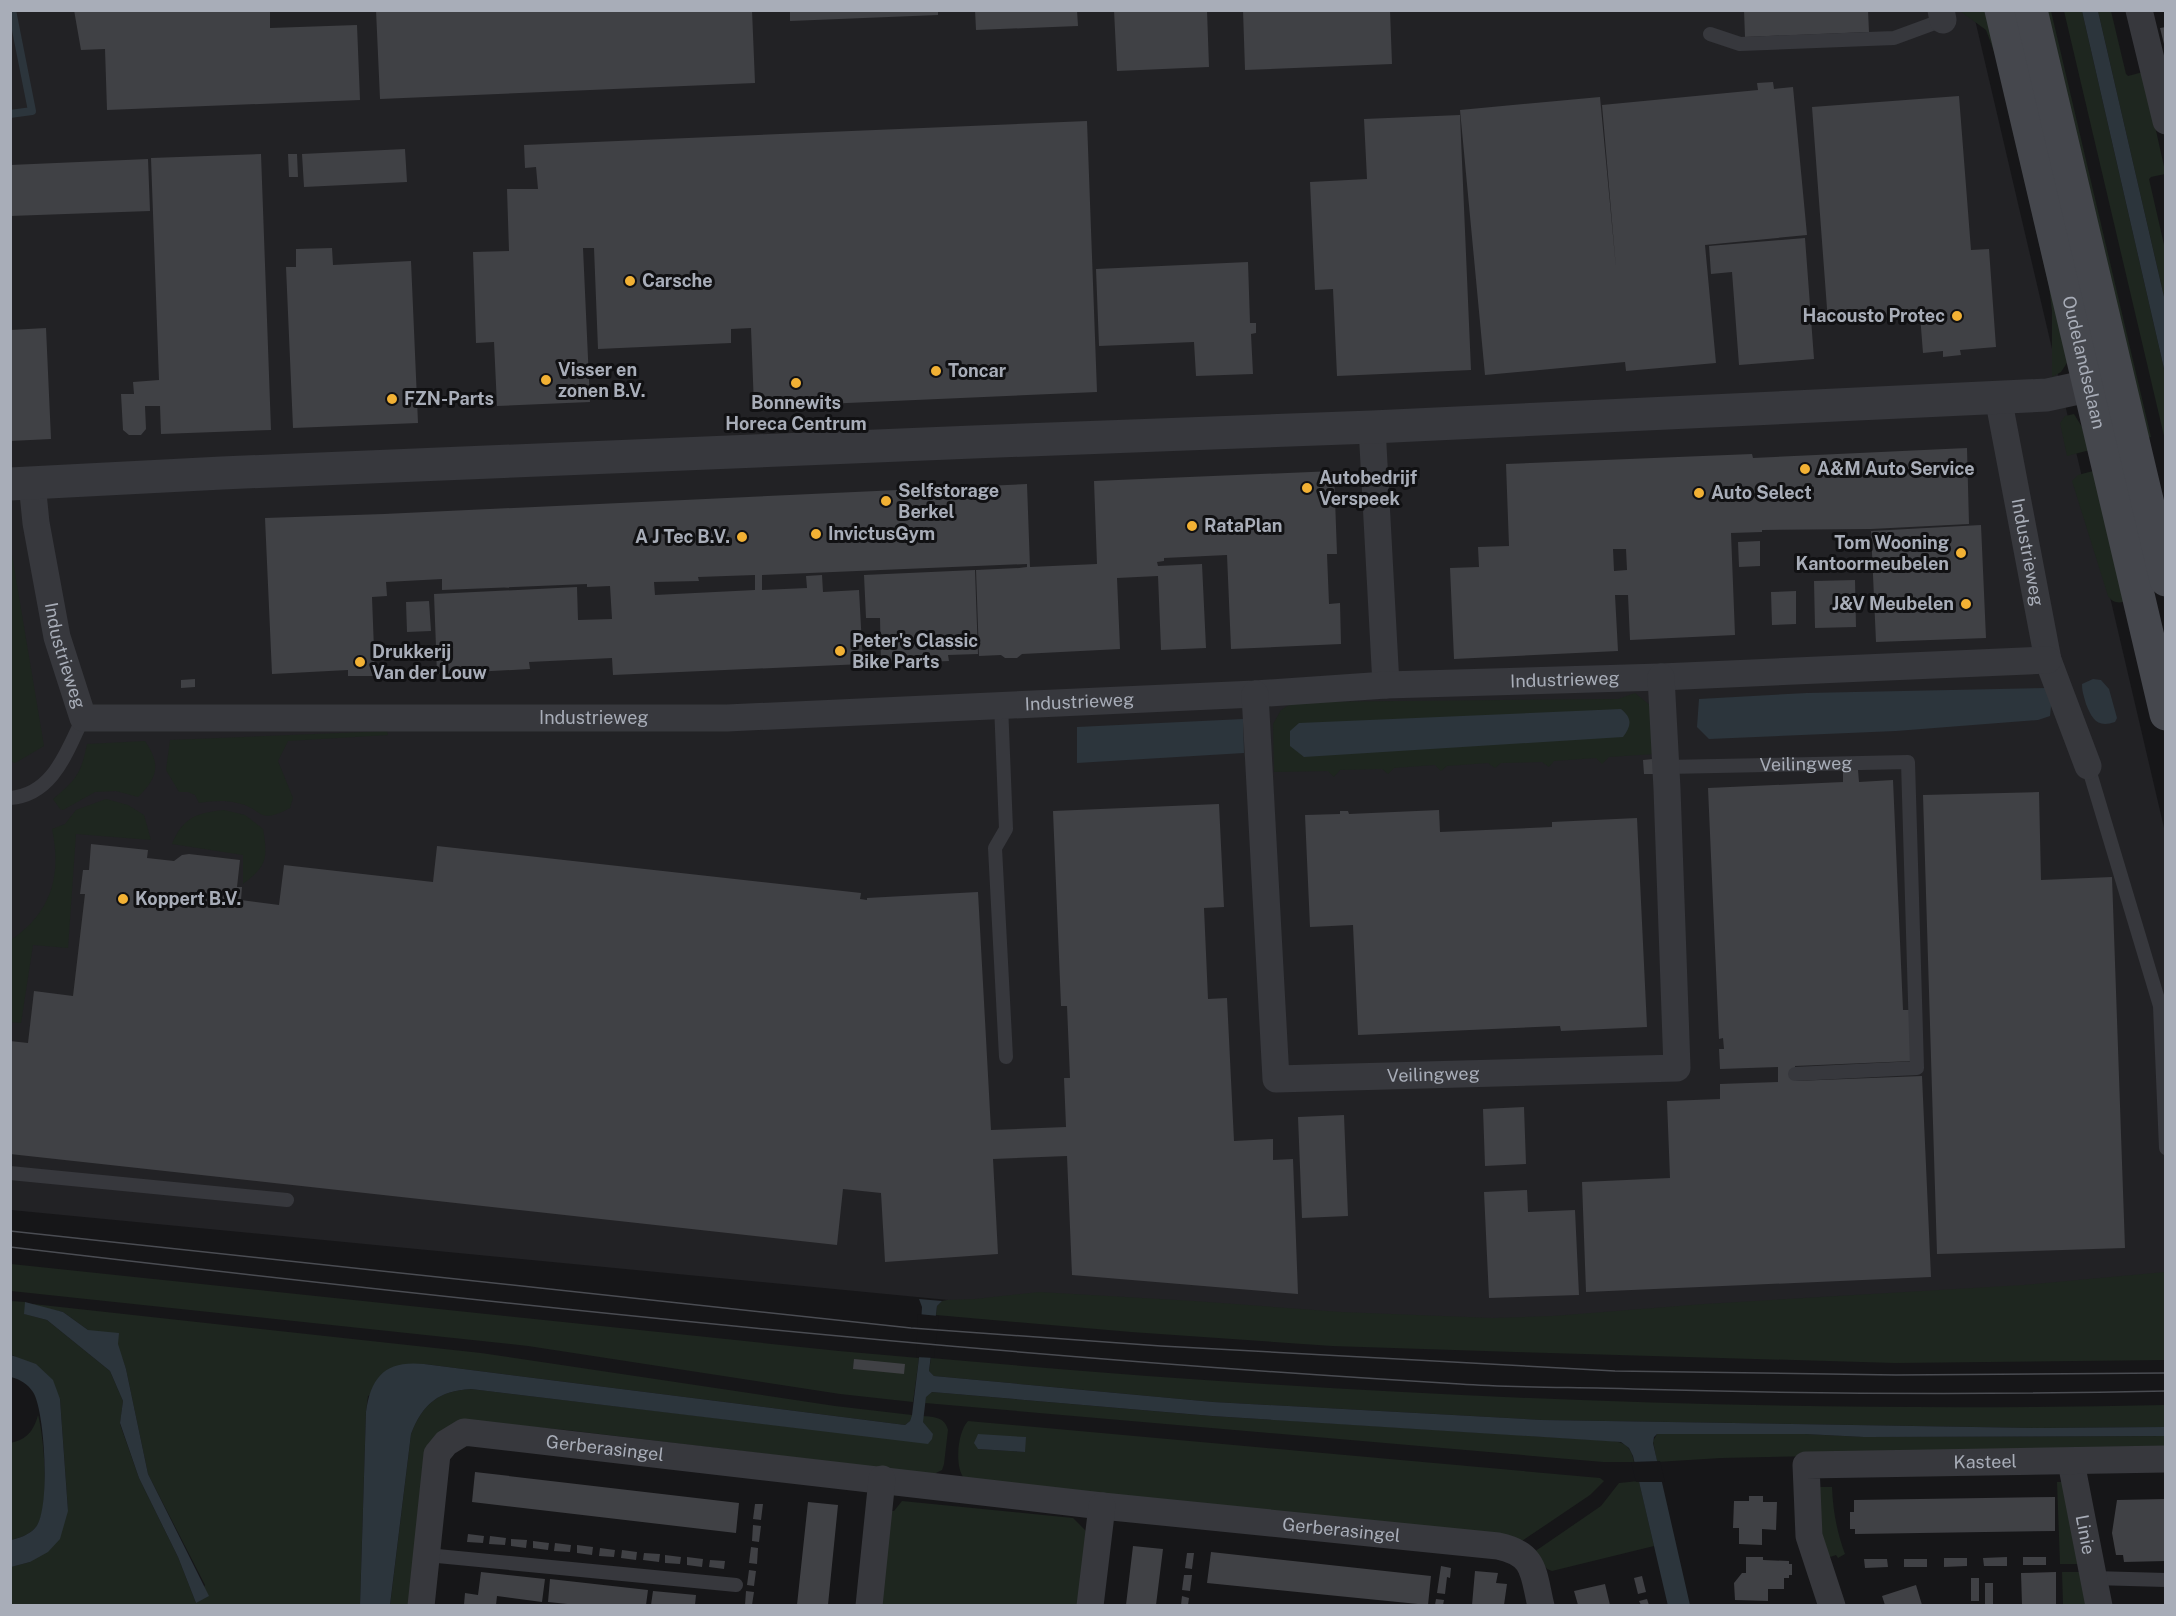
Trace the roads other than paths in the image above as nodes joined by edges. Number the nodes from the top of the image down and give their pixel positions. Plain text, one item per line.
1 (2001, 10) edge
2 (2031, 10) edge
3 (2139, 10) edge
4 (1942, 15) edge
5 (1710, 34) dead end
6 (2166, 121) edge
7 (2103, 383) junction
8 (1998, 397) junction
9 (1372, 427) junction
10 (21, 484) edge
11 (2166, 580) edge
12 (2048, 660) junction
13 (1661, 677) junction
14 (1386, 685) junction
15 (1255, 694) junction
16 (1001, 704) junction
17 (2166, 714) edge
18 (83, 718) junction
19 (2088, 766) joint
20 (1666, 767) junction
21 (10, 798) edge
22 (1006, 1057) dead end
23 (1795, 1074) dead end
24 (2166, 1148) edge
25 (10, 1173) edge
26 (287, 1200) dead end
27 (2166, 1459) edge
28 (2071, 1462) junction
29 (882, 1479) junction
30 (1102, 1506) junction
31 (427, 1554) junction
32 (2093, 1578) junction
33 (2166, 1580) edge
34 (736, 1585) dead end
35 (421, 1605) edge
36 (869, 1605) edge
37 (1090, 1605) edge
38 (1542, 1605) edge
39 (1832, 1605) edge
40 (2099, 1605) edge

1 - 7 main road, Oudelandselaan
2 - 7 main road, Oudelandselaan
3 - 6 street
4 - 5 lane
7 - 8 street, Industrieweg
7 - 11 main road, Oudelandselaan
7 - 17 main road, Oudelandselaan
8 - 9 street, Industrieweg
8 - 12 street, Industrieweg
9 - 10 street, Industrieweg
9 - 14 street
10 - 18 street, Industrieweg
12 - 13 street, Industrieweg
12 - 19 street
13 - 14 street, Industrieweg
13 - 20 street, Veilingweg
14 - 15 street, Industrieweg
15 - 16 street, Industrieweg
15 - 20 street, Veilingweg
16 - 18 street, Industrieweg
16 - 22 lane
18 - 21 lane
19 - 24 lane
20 - 23 lane, Veilingweg
25 - 26 lane
27 - 28 street, Kasteel
28 - 32 street, Linie
28 - 39 street, Kasteel
29 - 30 street, Gerberasingel
29 - 31 street, Gerberasingel
29 - 36 street
30 - 37 street
30 - 38 street, Gerberasingel
31 - 34 lane
31 - 35 street, Gerberasingel
32 - 33 lane
32 - 40 street, Linie

